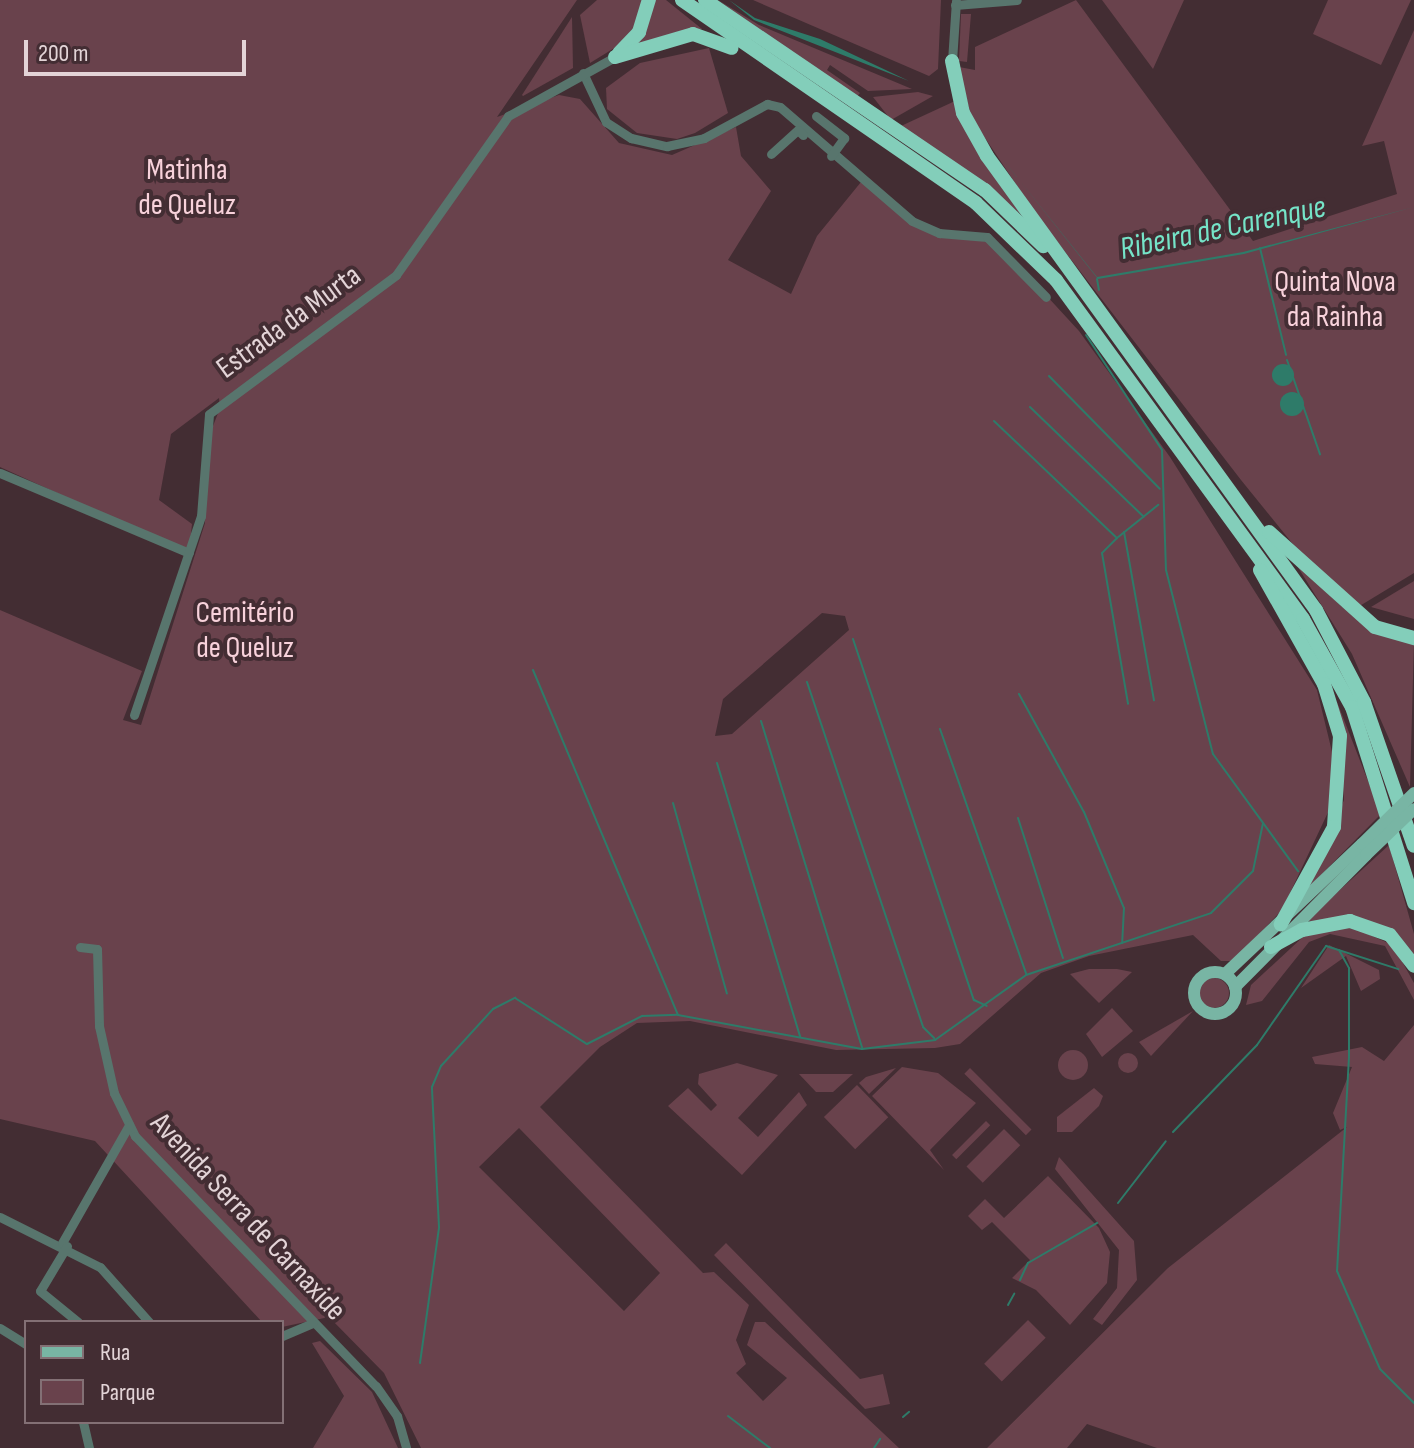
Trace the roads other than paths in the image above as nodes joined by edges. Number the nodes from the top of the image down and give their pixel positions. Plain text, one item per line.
1 (649, 0) edge
2 (682, 0) edge
3 (705, 0) edge
4 (1012, 1) edge
5 (956, 3) edge
6 (615, 57) junction
7 (952, 61) joint
8 (583, 73) junction
9 (794, 79) junction
10 (816, 116) dead end
11 (813, 146) dead end
12 (771, 154) dead end
13 (831, 156) junction
14 (1066, 269) junction
15 (1046, 297) dead end
16 (0, 473) edge
17 (1234, 506) junction
18 (189, 553) junction
19 (1414, 638) edge
20 (134, 715) dead end
21 (1414, 793) edge
22 (1414, 809) edge
23 (1414, 846) edge
24 (1364, 849) junction
25 (1414, 903) edge
26 (1281, 924) junction
27 (80, 947) dead end
28 (1271, 947) junction
29 (1414, 966) edge
30 (1225, 974) junction
31 (1235, 987) junction
32 (129, 1125) junction
33 (0, 1217) edge
34 (64, 1245) junction
35 (76, 1320) edge
36 (147, 1320) edge
37 (312, 1323) junction
38 (0, 1328) edge
39 (284, 1335) edge
40 (24, 1343) edge
41 (83, 1424) edge
42 (89, 1448) edge
43 (406, 1448) edge

1 - 6 highway
2 - 9 highway
3 - 14 highway
4 - 5 street
5 - 7 street
6 - 8 street, Estrada da Murta
6 - 9 highway
7 - 14 highway
8 - 13 street
8 - 18 street, Estrada da Murta
9 - 17 highway
10 - 13 street
11 - 12 street
13 - 15 street
14 - 17 highway
16 - 18 street
17 - 19 highway
17 - 23 highway
17 - 25 highway
17 - 26 highway
18 - 20 street, Estrada da Murta
21 - 24 main road, bridge
22 - 24 main road, bridge
24 - 26 main road
24 - 28 main road
26 - 30 main road
27 - 32 street, Avenida Serra de Carnaxide
28 - 29 highway
28 - 31 main road
30 - 31 main road
30 - 31 main road
32 - 34 street
32 - 37 street, Avenida Serra de Carnaxide
33 - 34 street
34 - 35 street
34 - 36 street
37 - 39 street
37 - 43 street, Avenida Serra de Carnaxide
38 - 40 street
41 - 42 street

